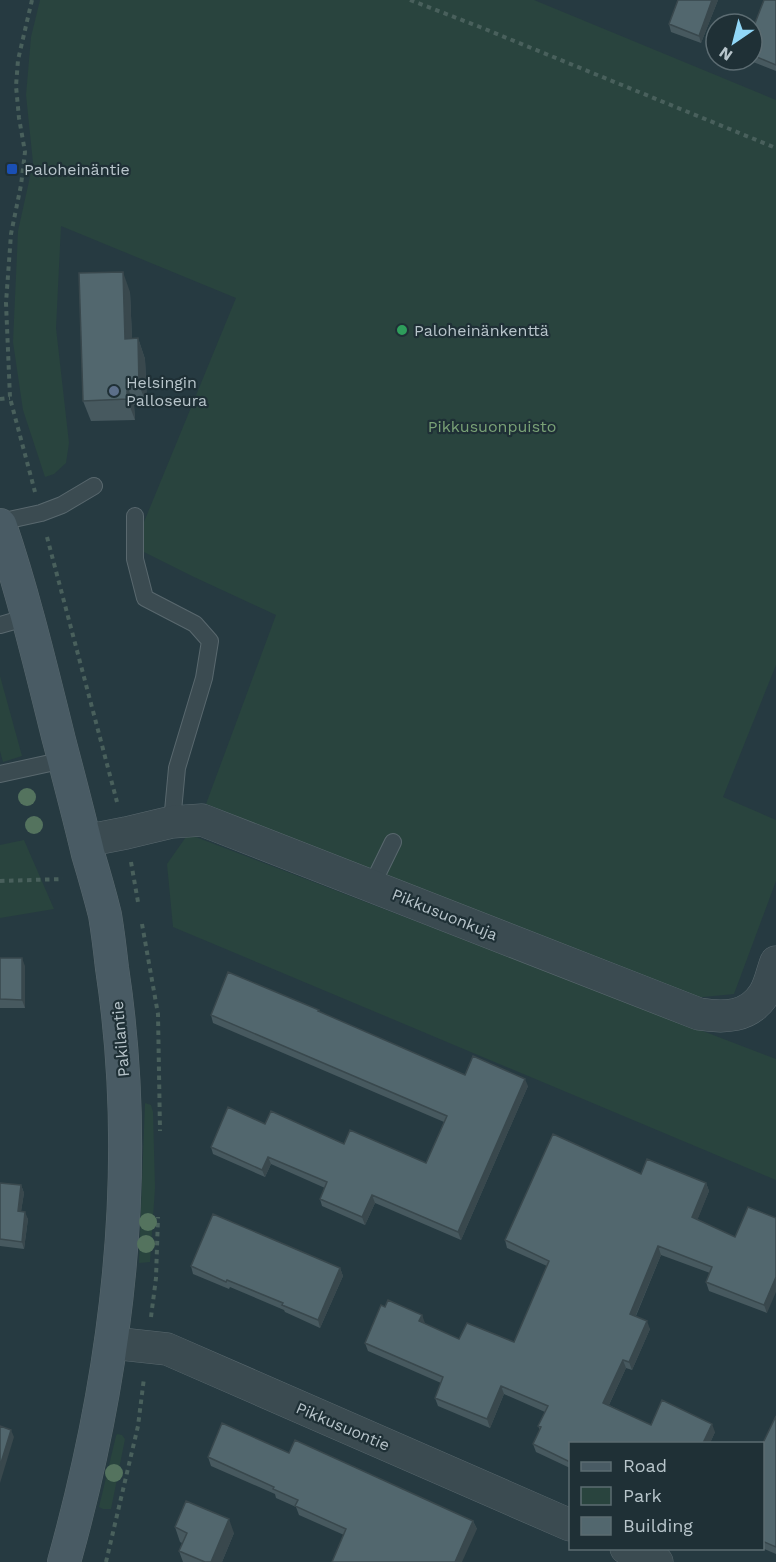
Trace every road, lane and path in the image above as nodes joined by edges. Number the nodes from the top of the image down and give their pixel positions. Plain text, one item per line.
1 (32, 0) edge
2 (410, 0) edge
3 (776, 148) edge
4 (10, 398) junction
5 (0, 399) edge
6 (94, 486) dead end
7 (41, 513) junction
8 (135, 516) dead end
9 (0, 523) edge
10 (14, 621) edge
11 (64, 760) junction
12 (0, 774) edge
13 (172, 822) junction
14 (126, 833) junction
15 (85, 841) junction
16 (393, 842) dead end
17 (372, 885) junction
18 (776, 962) edge
19 (112, 1343) junction
20 (569, 1525) edge
21 (630, 1550) edge
22 (64, 1562) edge
23 (657, 1562) edge

1 - 4 path
2 - 3 path
4 - 5 path
4 - 7 path
6 - 7 lane
7 - 9 lane
7 - 14 path
8 - 13 lane
9 - 10 main road, Pakilantie
10 - 11 main road, Pakilantie
11 - 12 lane
11 - 15 main road, Pakilantie
13 - 14 street, Pikkusuonkuja
13 - 17 street, Pikkusuonkuja
14 - 15 street, Pikkusuonkuja
15 - 19 main road, Pakilantie
16 - 17 lane
17 - 18 street, Pikkusuonkuja
19 - 20 street, Pikkusuontie
19 - 22 main road, Pakilantie
21 - 23 street

